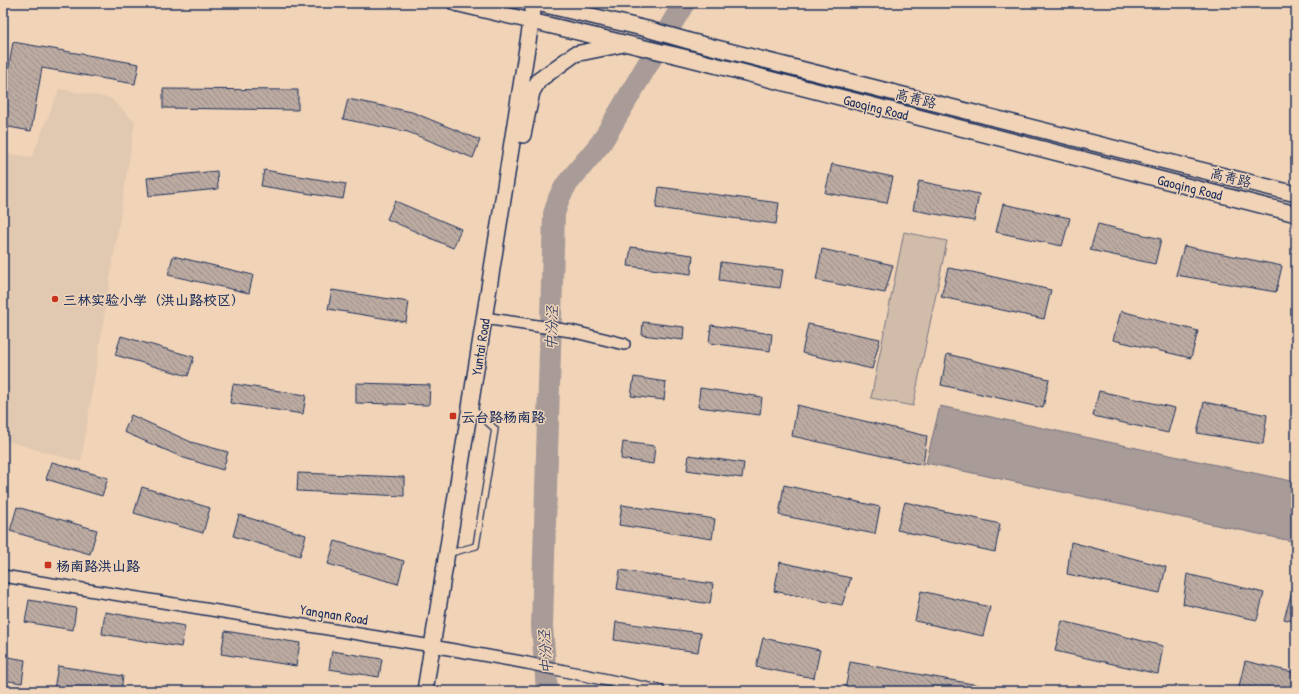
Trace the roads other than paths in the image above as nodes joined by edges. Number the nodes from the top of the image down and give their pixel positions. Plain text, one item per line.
1 (455, 3) edge
2 (535, 3) edge
3 (532, 20) junction
4 (632, 45) junction
5 (510, 156) junction
6 (1296, 194) edge
7 (1296, 214) edge
8 (484, 318) junction
9 (624, 344) dead end
10 (470, 407) junction
11 (447, 554) junction
12 (3, 576) edge
13 (432, 646) junction
14 (425, 691) edge
15 (659, 691) edge

1 - 3 main road, Gaoqing Road
2 - 3 main road, Yuntai Road
2 - 6 main road, 高青路
3 - 4 main road, Gaoqing Road
3 - 5 main road, Yuntai Road
4 - 5 main road
4 - 7 main road, Gaoqing Road
5 - 8 main road, Yuntai Road
8 - 9 street
8 - 10 main road, Yuntai Road
10 - 11 main road, Yuntai Road
10 - 11 lane
11 - 13 main road, Yuntai Road
12 - 13 street, Yangnan Road
13 - 14 main road, Yuntai Road
13 - 15 street, Yangnan Road

